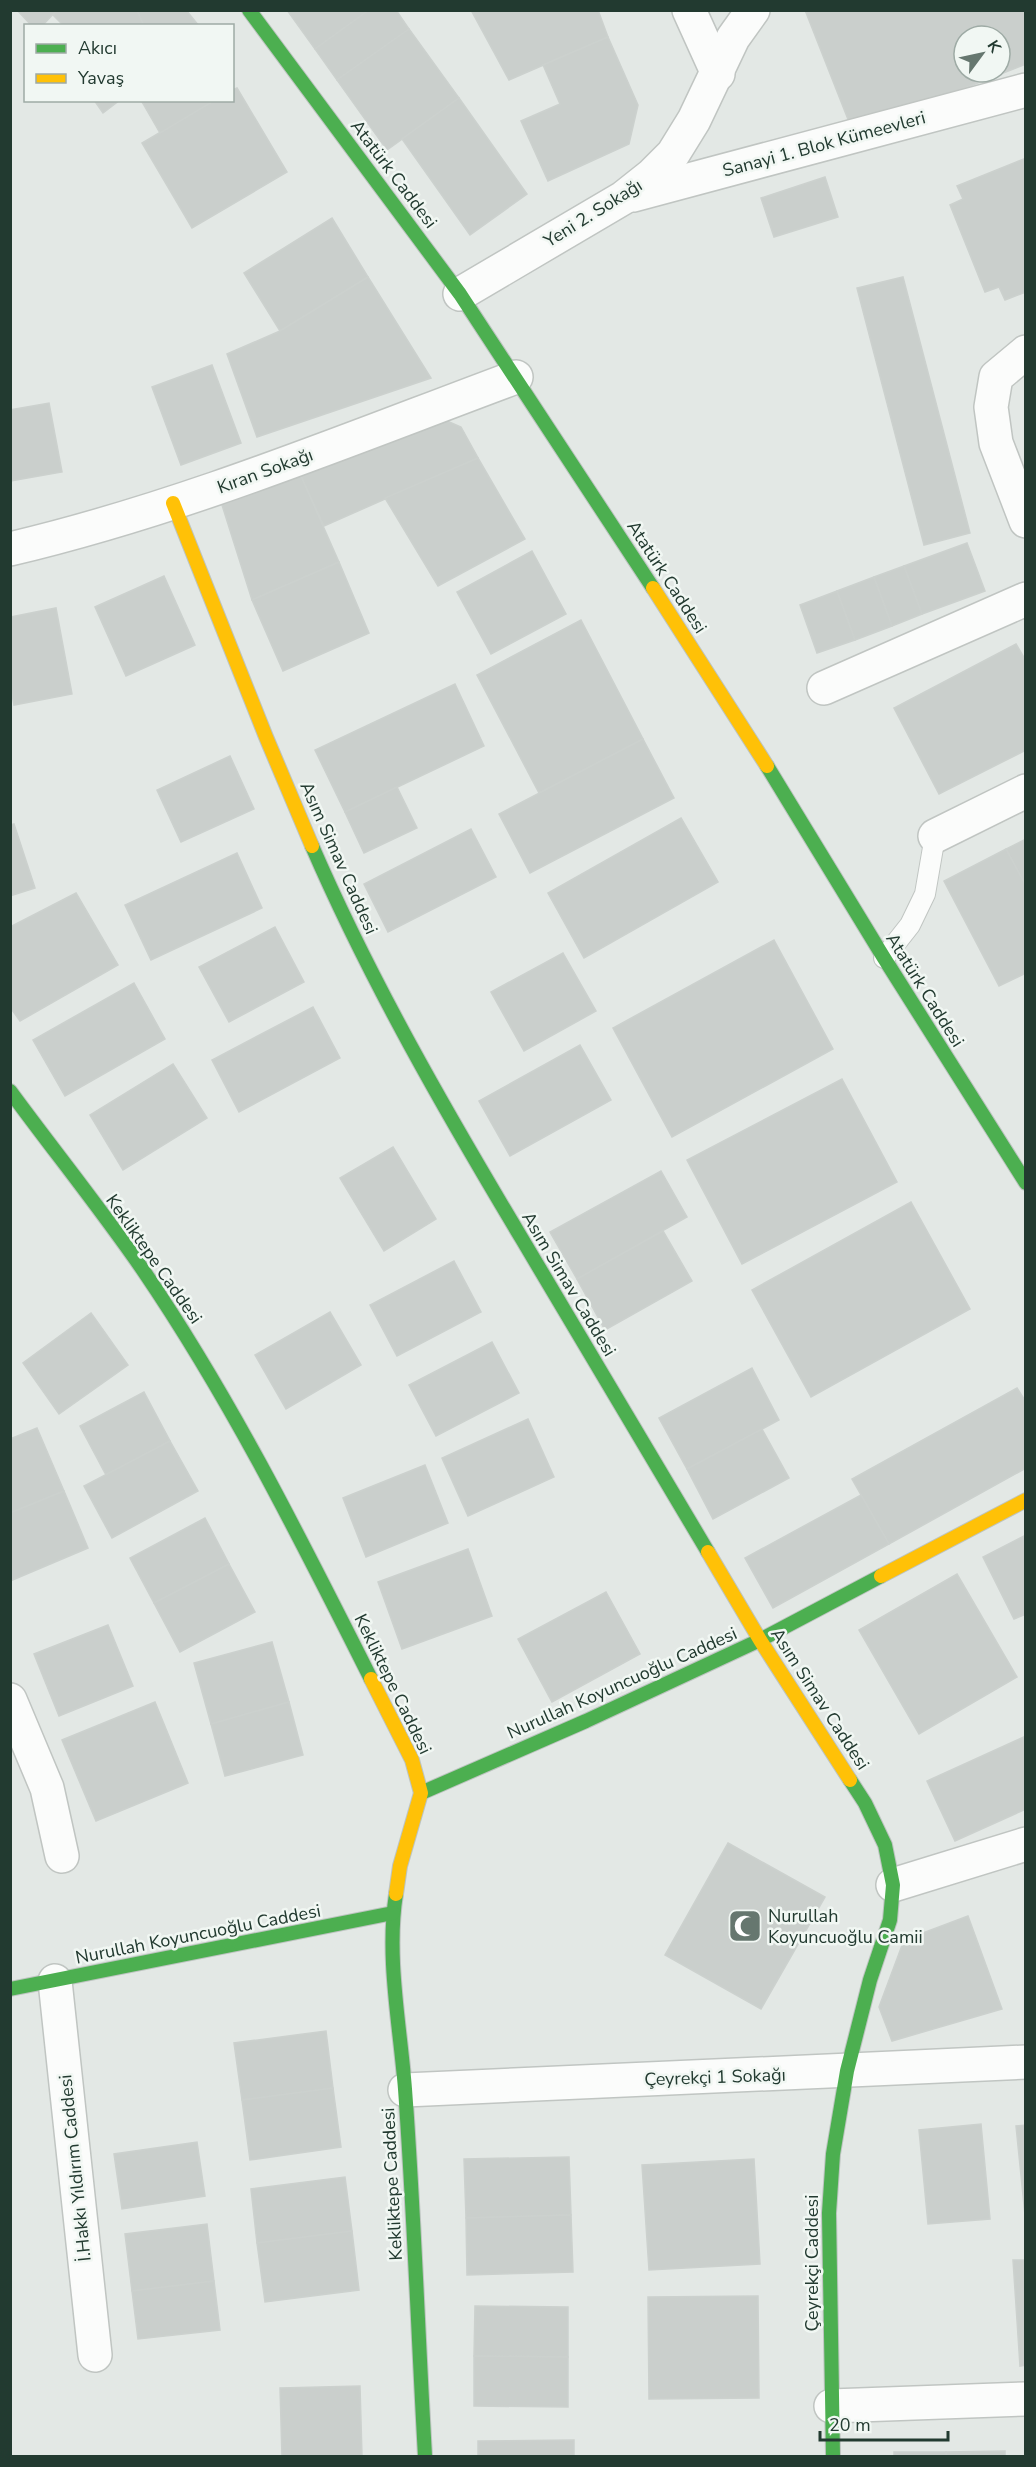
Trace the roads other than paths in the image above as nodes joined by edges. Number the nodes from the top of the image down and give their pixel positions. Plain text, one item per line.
1 (249, 10) edge
2 (689, 10) edge
3 (753, 10) edge
4 (718, 74) junction
5 (1026, 90) edge
6 (623, 198) junction
7 (460, 294) junction
8 (1026, 352) edge
9 (516, 377) junction
10 (173, 503) junction
11 (1026, 521) edge
12 (10, 549) edge
13 (1026, 599) edge
14 (824, 688) dead end
15 (1026, 791) edge
16 (935, 836) joint
17 (884, 958) junction
18 (10, 1091) edge
19 (1026, 1183) edge
20 (1026, 1500) edge
21 (760, 1640) junction
22 (10, 1700) edge
23 (421, 1793) junction
24 (1026, 1844) edge
25 (62, 1856) dead end
26 (893, 1885) junction
27 (393, 1914) junction
28 (55, 1981) junction
29 (10, 1989) edge
30 (1026, 2062) edge
31 (847, 2072) junction
32 (405, 2090) junction
33 (95, 2355) dead end
34 (1026, 2399) edge
35 (831, 2406) junction
36 (425, 2457) edge
37 (833, 2457) edge

1 - 7 street, Atatürk Caddesi
2 - 4 street
3 - 4 street, Yeni 2. Sokağı
4 - 6 street, Yeni 2. Sokağı
5 - 6 street, Sanayi 1. Blok Kümeevleri
6 - 7 street, Yeni 2. Sokağı
7 - 9 street, Atatürk Caddesi
8 - 11 street
9 - 10 street, Kıran Sokağı
9 - 17 street, Atatürk Caddesi
10 - 12 street, Kıran Sokağı
10 - 21 street, Asım Simav Caddesi
13 - 14 street
15 - 16 street
16 - 17 lane
17 - 19 street, Atatürk Caddesi
18 - 23 street, Kekliktepe Caddesi
20 - 21 street, Nurullah Koyuncuoğlu Caddesi
21 - 23 street, Nurullah Koyuncuoğlu Caddesi
21 - 26 street, Asım Simav Caddesi
22 - 25 street
23 - 27 street, Kekliktepe Caddesi
24 - 26 street
26 - 31 street, Asım Simav Caddesi
27 - 28 street, Nurullah Koyuncuoğlu Caddesi
27 - 32 street, Kekliktepe Caddesi
28 - 29 street, Nurullah Koyuncuoğlu Caddesi
28 - 33 street, İ.Hakkı Yıldırım Caddesi
30 - 31 street, Çeyrekçi 1 Sokağı
31 - 32 street, Çeyrekçi 1 Sokağı
31 - 35 street, Çeyrekçi Caddesi
32 - 36 street, Kekliktepe Caddesi
34 - 35 street
35 - 37 street, Çeyrekçi Caddesi

